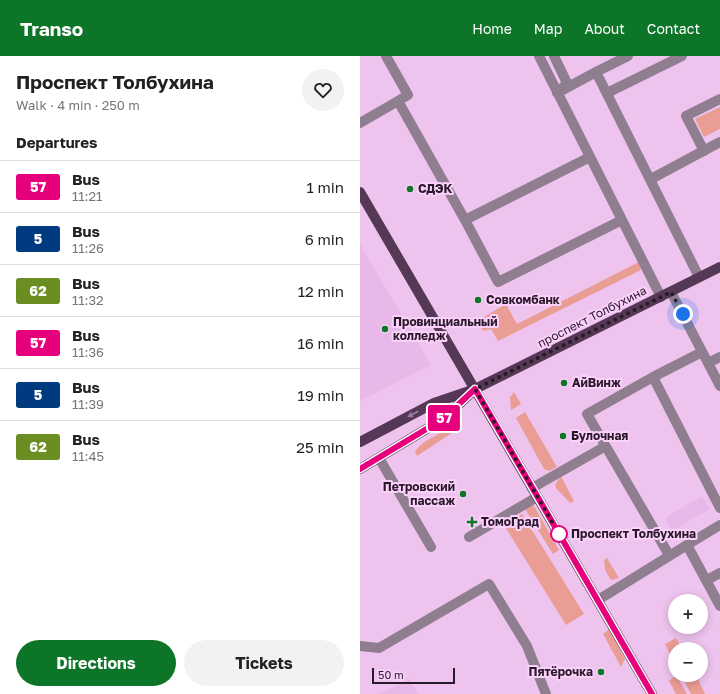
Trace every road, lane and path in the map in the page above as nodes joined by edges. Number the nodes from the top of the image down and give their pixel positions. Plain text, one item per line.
1 (386, 56) edge
2 (540, 56) edge
3 (554, 56) edge
4 (628, 56) edge
5 (682, 56) edge
6 (596, 72) junction
7 (557, 92) junction
8 (607, 93) junction
9 (720, 99) edge
10 (398, 101) junction
11 (360, 123) edge
12 (720, 142) edge
13 (704, 151) junction
14 (590, 157) junction
15 (651, 179) junction
16 (360, 192) edge
17 (464, 220) junction
18 (622, 220) junction
19 (720, 267) edge
20 (699, 277) junction
21 (671, 292) junction
22 (660, 297) junction
23 (702, 352) junction
24 (720, 357) edge
25 (708, 363) junction
26 (653, 377) junction
27 (720, 386) edge
28 (475, 389) junction
29 (360, 442) edge
30 (604, 447) junction
31 (379, 458) junction
32 (360, 469) edge
33 (535, 492) junction
34 (720, 508) edge
35 (720, 525) edge
36 (469, 537) dead end
37 (687, 545) junction
38 (431, 546) dead end
39 (669, 555) junction
40 (720, 573) edge
41 (707, 580) junction
42 (598, 600) junction
43 (720, 606) edge
44 (360, 646) edge
45 (546, 694) edge
46 (652, 694) edge

1 - 10 street
2 - 7 street
3 - 7 street
4 - 6 street
5 - 8 street
6 - 7 street
6 - 8 street
7 - 14 street
8 - 15 street
9 - 13 street
10 - 11 street
10 - 17 street
12 - 13 street
13 - 15 street
14 - 17 street
14 - 18 street
15 - 20 street
16 - 28 main road
17 - 18 street
18 - 22 street
19 - 20 main road, проспект Толбухина
20 - 21 main road, проспект Толбухина
21 - 22 main road, проспект Толбухина
21 - 23 street
22 - 28 main road, проспект Толбухина
23 - 25 street
23 - 26 street
24 - 25 street
25 - 27 street
26 - 30 street
26 - 34 street
28 -> 29 main road, проспект Толбухина
28 - 31 main road, проспект Толбухина
28 - 33 main road
30 - 33 street
30 - 39 street
31 - 32 main road, проспект Толбухина
31 - 38 street
33 - 36 street
33 - 42 main road
35 - 37 street
37 - 39 street
37 - 41 street
39 - 42 street
40 - 41 street
41 - 43 street
42 - 46 main road
44 - 45 street

